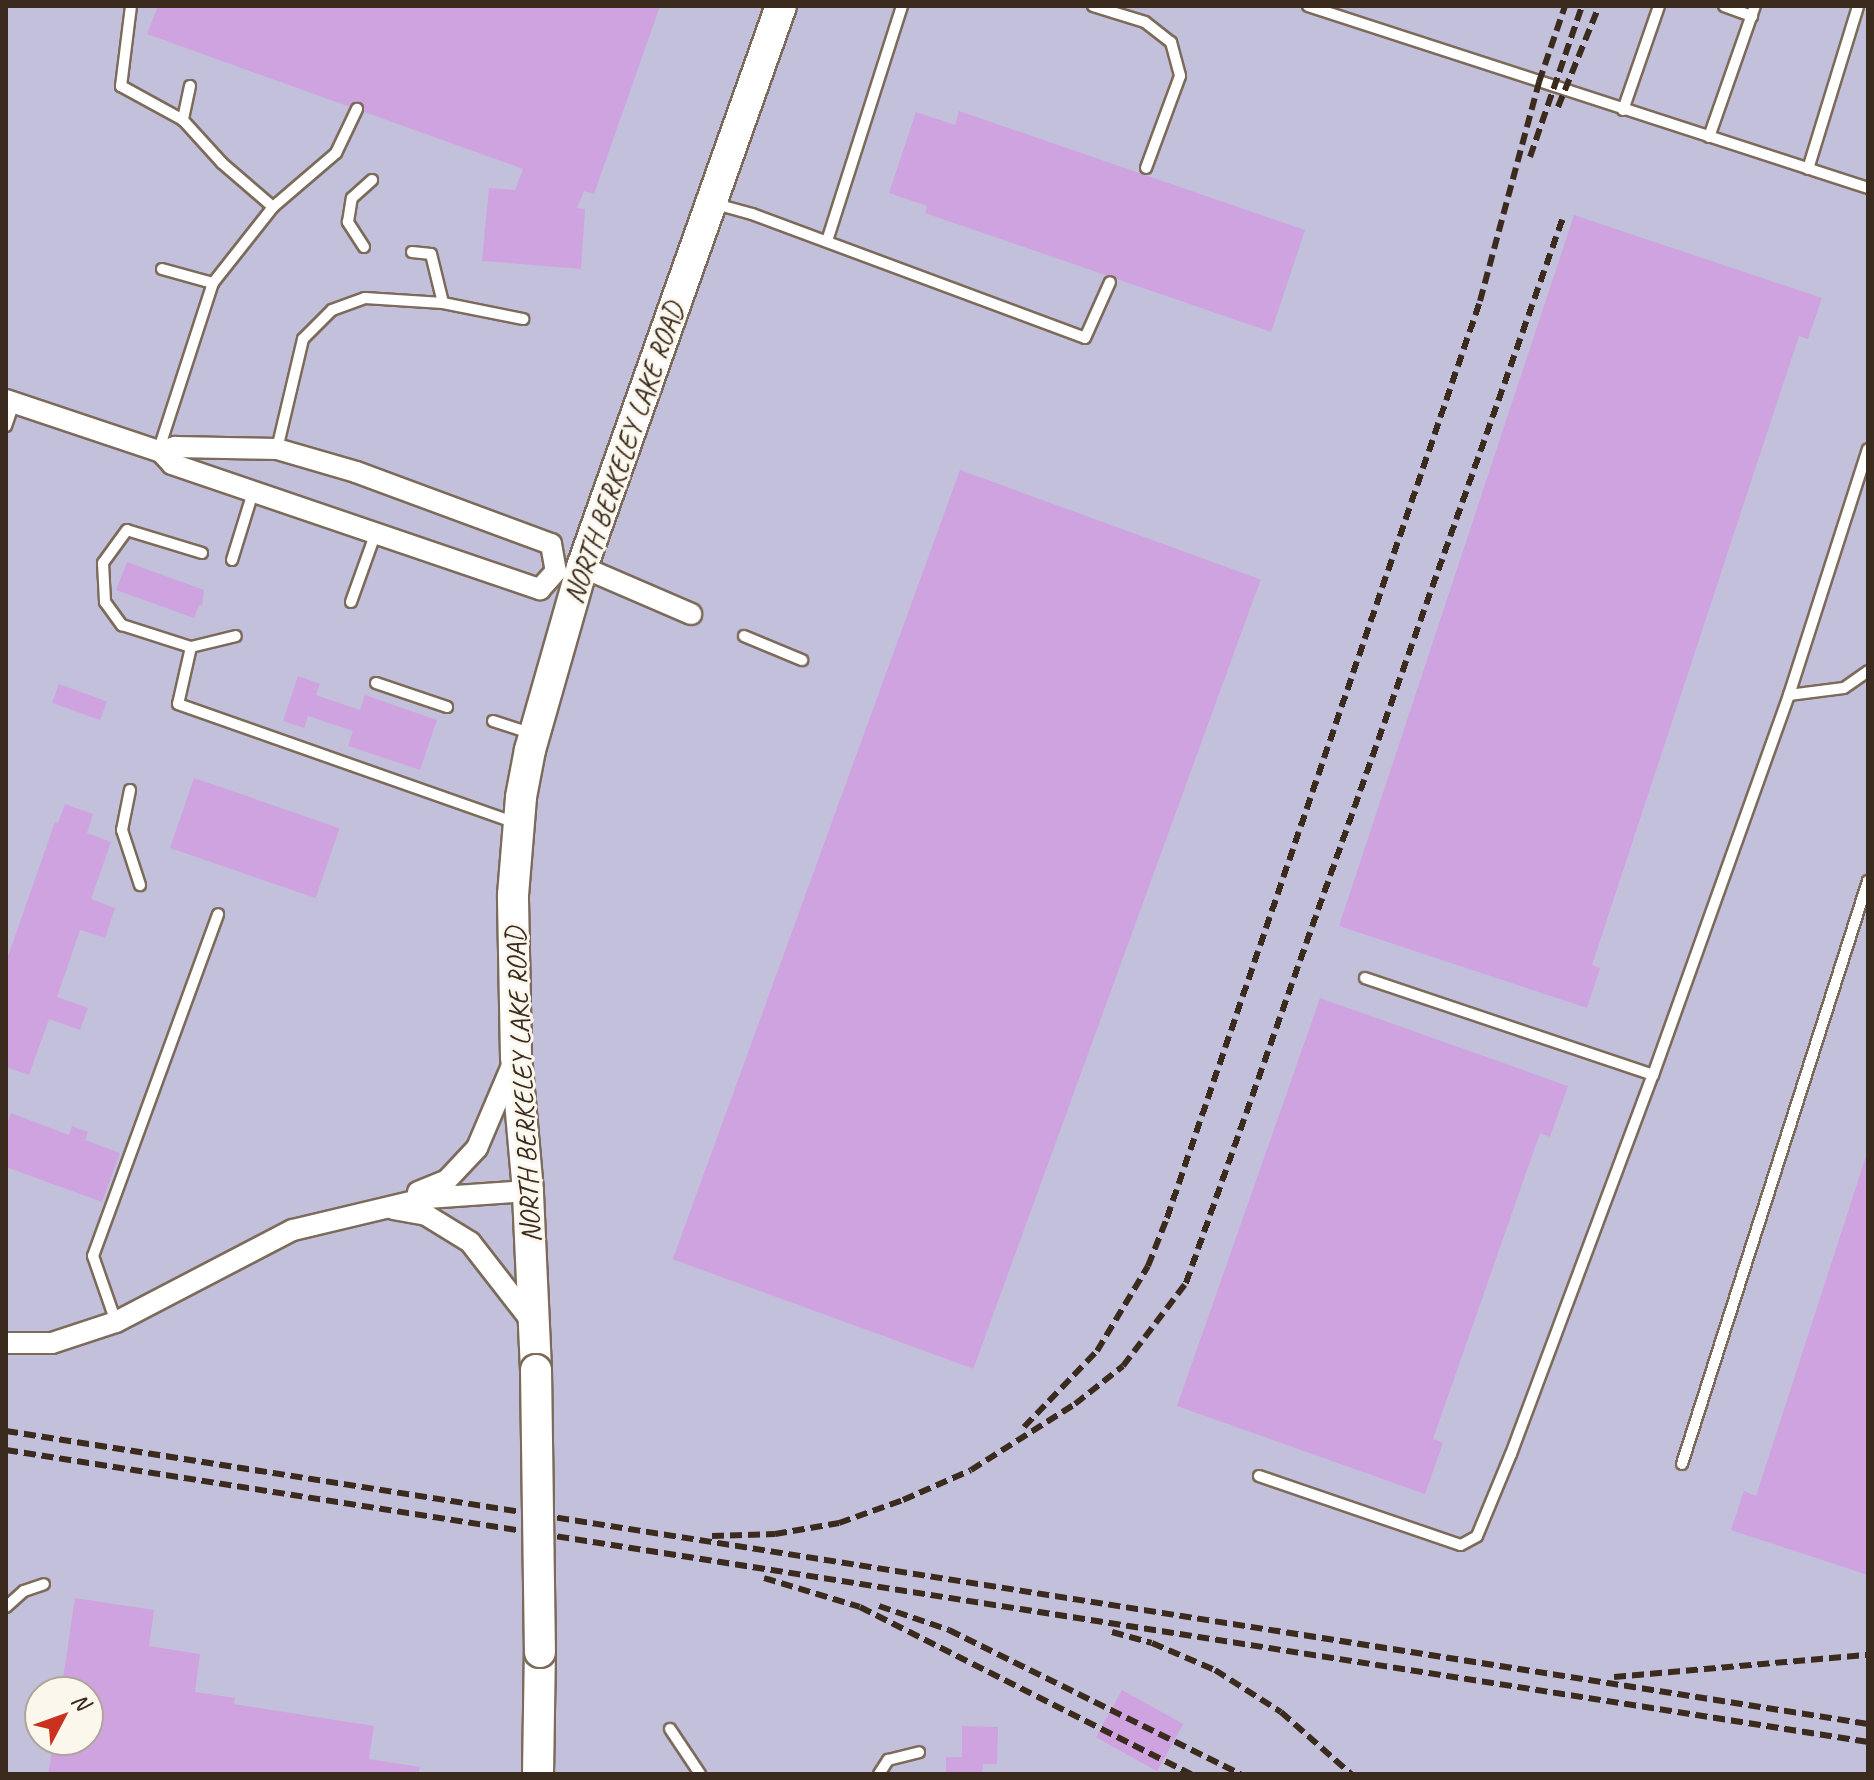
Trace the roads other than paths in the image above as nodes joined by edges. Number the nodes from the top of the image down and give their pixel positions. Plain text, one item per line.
1 (131, 6) edge
2 (781, 6) edge
3 (902, 6) edge
4 (1093, 6) edge
5 (1308, 6) edge
6 (1659, 6) edge
7 (1724, 6) edge
8 (1858, 6) edge
9 (1754, 11) edge
10 (190, 86) dead end
11 (357, 109) dead end
12 (1623, 110) junction
13 (183, 120) junction
14 (1709, 137) junction
15 (1146, 168) dead end
16 (1808, 169) junction
17 (372, 180) dead end
18 (1868, 188) edge
19 (711, 202) junction
20 (273, 207) junction
21 (827, 241) junction
22 (364, 247) dead end
23 (412, 252) dead end
24 (162, 269) dead end
25 (1110, 282) dead end
26 (213, 283) junction
27 (443, 303) junction
28 (523, 319) dead end
29 (10, 401) edge
30 (6, 426) edge
31 (277, 449) junction
32 (1868, 449) edge
33 (159, 452) junction
34 (253, 492) junction
35 (376, 532) junction
36 (202, 553) dead end
37 (232, 560) dead end
38 (572, 572) junction
39 (351, 602) dead end
40 (691, 614) dead end
41 (236, 636) dead end
42 (744, 636) dead end
43 (191, 647) junction
44 (802, 660) dead end
45 (1868, 671) edge
46 (376, 683) dead end
47 (1789, 695) junction
48 (447, 707) dead end
49 (493, 721) dead end
50 (534, 734) junction
51 (130, 790) dead end
52 (519, 824) junction
53 (1868, 881) edge
54 (140, 885) dead end
55 (218, 914) dead end
56 (1365, 978) dead end
57 (516, 1056) junction
58 (1653, 1075) junction
59 (528, 1191) junction
60 (381, 1207) junction
61 (116, 1322) junction
62 (536, 1327) junction
63 (6, 1343) edge
64 (1682, 1464) dead end
65 (1259, 1476) dead end
66 (44, 1584) dead end
67 (6, 1607) edge
68 (670, 1729) dead end
69 (919, 1752) dead end
70 (538, 1774) edge
71 (700, 1774) edge
72 (879, 1774) edge

1 - 13 lane
2 - 19 street, NORTH BERKELEY LAKE ROAD
3 - 21 lane
4 - 15 lane
5 - 12 lane
6 - 12 lane
7 - 9 lane
8 - 16 lane
9 - 14 lane
10 - 13 lane
11 - 20 lane
12 - 14 lane
13 - 20 lane
14 - 16 lane
16 - 18 lane
17 - 22 lane
19 - 21 lane
19 - 38 street, NORTH BERKELEY LAKE ROAD
20 - 26 lane
21 - 25 lane
23 - 27 lane
24 - 26 lane
26 - 33 lane
27 - 28 lane
27 - 31 lane
29 - 30 lane
29 - 33 street
31 - 33 street
31 - 38 street
32 - 47 lane
33 - 34 street
34 - 35 street
34 - 37 lane
35 - 38 street
35 - 39 lane
36 - 43 lane
38 - 40 street
38 - 50 street, NORTH BERKELEY LAKE ROAD
41 - 43 lane
42 - 44 lane
43 - 52 lane
45 - 47 lane
46 - 48 lane
47 - 58 lane
49 - 50 lane
50 - 52 street, NORTH BERKELEY LAKE ROAD
51 - 54 lane
52 - 57 street, NORTH BERKELEY LAKE ROAD
53 - 64 lane
55 - 61 lane
56 - 58 lane
57 - 59 street, NORTH BERKELEY LAKE ROAD
57 - 60 street
58 - 65 lane
59 - 60 street
59 - 62 street, NORTH BERKELEY LAKE ROAD
60 - 61 street
60 - 62 street
61 - 63 street
62 - 70 street, NORTH BERKELEY LAKE ROAD, bridge
66 - 67 lane
68 - 71 lane
69 - 72 lane

